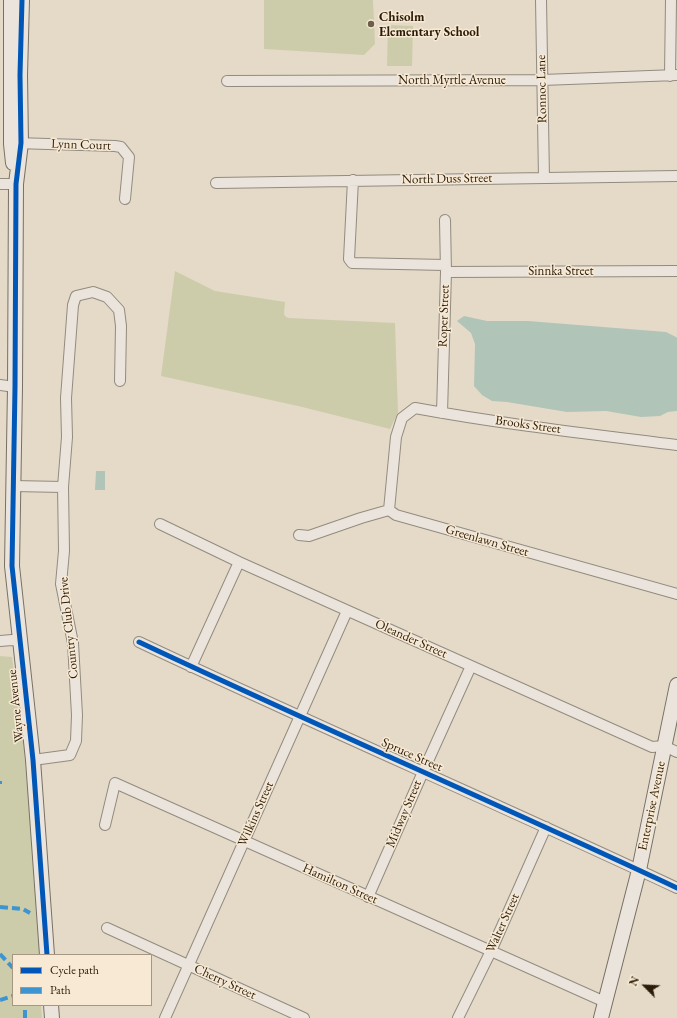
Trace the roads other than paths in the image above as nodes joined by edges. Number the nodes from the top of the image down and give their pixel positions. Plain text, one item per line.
1 (11, 0) edge
2 (22, 0) edge
3 (541, 0) edge
4 (671, 0) edge
5 (15, 75) junction
6 (674, 76) edge
7 (542, 80) junction
8 (227, 81) dead end
9 (16, 144) junction
10 (677, 176) edge
11 (544, 178) junction
12 (353, 180) junction
13 (216, 183) dead end
14 (0, 184) edge
15 (16, 184) junction
16 (125, 199) dead end
17 (445, 220) dead end
18 (446, 269) junction
19 (677, 271) edge
20 (120, 381) dead end
21 (0, 385) edge
22 (15, 387) junction
23 (442, 413) junction
24 (677, 445) edge
25 (13, 486) junction
26 (63, 487) junction
27 (389, 510) junction
28 (160, 524) dead end
29 (299, 535) dead end
30 (239, 562) junction
31 (677, 594) edge
32 (348, 611) junction
33 (20, 641) junction
34 (0, 642) edge
35 (139, 642) dead end
36 (471, 666) junction
37 (191, 667) junction
38 (677, 686) edge
39 (300, 717) junction
40 (671, 749) edge
41 (33, 760) junction
42 (423, 772) junction
43 (106, 826) dead end
44 (546, 827) junction
45 (244, 840) junction
46 (639, 870) junction
47 (677, 888) edge
48 (368, 896) junction
49 (107, 928) dead end
50 (491, 950) junction
51 (47, 954) edge
52 (188, 965) junction
53 (605, 1002) junction
54 (51, 1006) edge
55 (52, 1018) edge
56 (165, 1018) edge
57 (304, 1018) edge
58 (458, 1018) edge
59 (601, 1018) edge

1 - 5 street, Wayne Avenue
2 - 5 street, Wayne Avenue
3 - 7 street, Ronnoc Lane
4 - 6 street
5 - 9 street, Wayne Avenue
6 - 7 street, North Myrtle Avenue
7 - 8 street, North Myrtle Avenue
7 - 11 street, Ronnoc Lane
9 - 15 street, Wayne Avenue
9 - 16 street, Lynn Court
10 - 11 street, North Duss Street
11 - 12 street, North Duss Street
12 - 13 street, North Duss Street
12 - 18 street, Sinnka Street
14 - 15 street
15 - 22 street, Wayne Avenue
17 - 18 street, Roper Street
18 - 19 street, Sinnka Street
18 - 23 street, Roper Street
20 - 26 street
21 - 22 street
22 - 25 street, Wayne Avenue
23 - 24 street, Brooks Street
23 - 27 street, Brooks Street
25 - 26 street
25 - 33 street, Wayne Avenue
26 - 41 street, Country Club Drive
27 - 29 street
27 - 31 street, Greenlawn Street
28 - 30 street, Oleander Street
30 - 32 street, Oleander Street
30 - 37 street
32 - 36 street, Oleander Street
32 - 39 street, Wilkins Street
33 - 34 street
33 - 41 street, Wayne Avenue
35 - 37 street, Spruce Street
36 - 40 street, Oleander Street
36 - 42 street, Midway Street
37 - 39 street, Spruce Street
38 - 40 street, Enterprise Avenue
39 - 42 street, Spruce Street
39 - 45 street, Wilkins Street
40 - 46 street, Enterprise Avenue
41 - 51 street, Wayne Avenue
42 - 44 street, Spruce Street
42 - 48 street, Midway Street
43 - 45 street, Hamilton Street
44 - 46 street, Spruce Street
44 - 50 street, Walter Street
45 - 48 street, Hamilton Street
45 - 52 street, Wilkins Street
46 - 47 street, Spruce Street
46 - 53 street, Enterprise Avenue
48 - 50 street, Hamilton Street
49 - 52 street, Cherry Street
50 - 53 street, Hamilton Street
50 - 58 street, Walter Street
52 - 56 street, Wilkins Street
52 - 57 street, Cherry Street
53 - 59 street, Enterprise Avenue
54 - 55 street

